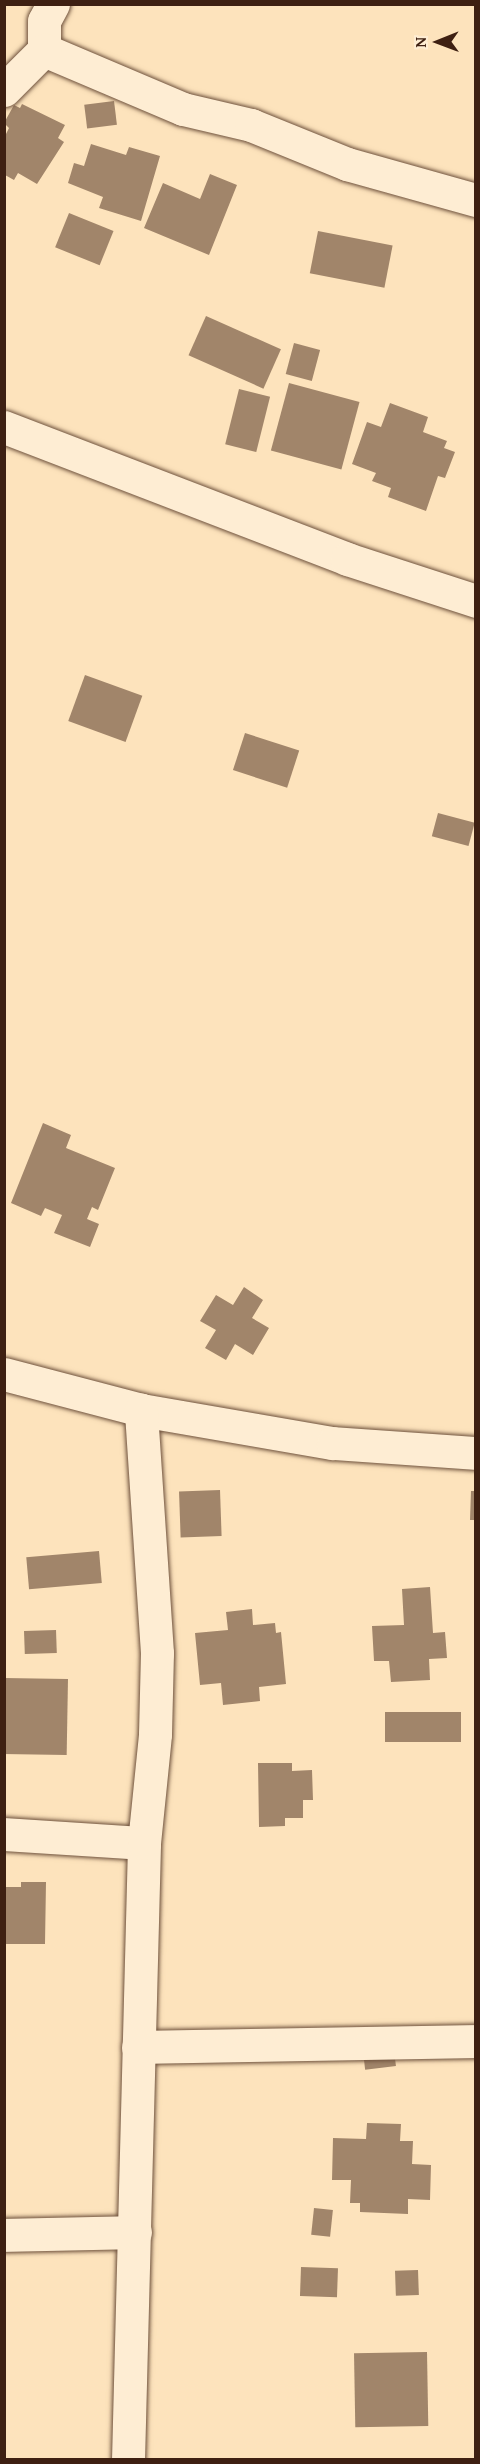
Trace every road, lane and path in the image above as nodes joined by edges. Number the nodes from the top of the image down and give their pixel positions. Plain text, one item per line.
1 (53, 4) edge
2 (44, 50) junction
3 (4, 90) edge
4 (476, 200) edge
5 (4, 427) edge
6 (476, 601) edge
7 (4, 1374) edge
8 (141, 1410) junction
9 (476, 1453) edge
10 (4, 1834) edge
11 (144, 1843) junction
12 (476, 2042) edge
13 (138, 2047) junction
14 (135, 2232) junction
15 (4, 2235) edge
16 (128, 2460) edge

1 - 2 street
2 - 3 street
2 - 4 street
5 - 6 street
7 - 8 street
8 - 9 street
8 - 11 street
10 - 11 street
11 - 13 street
12 - 13 street
13 - 14 street
14 - 15 street
14 - 16 street

